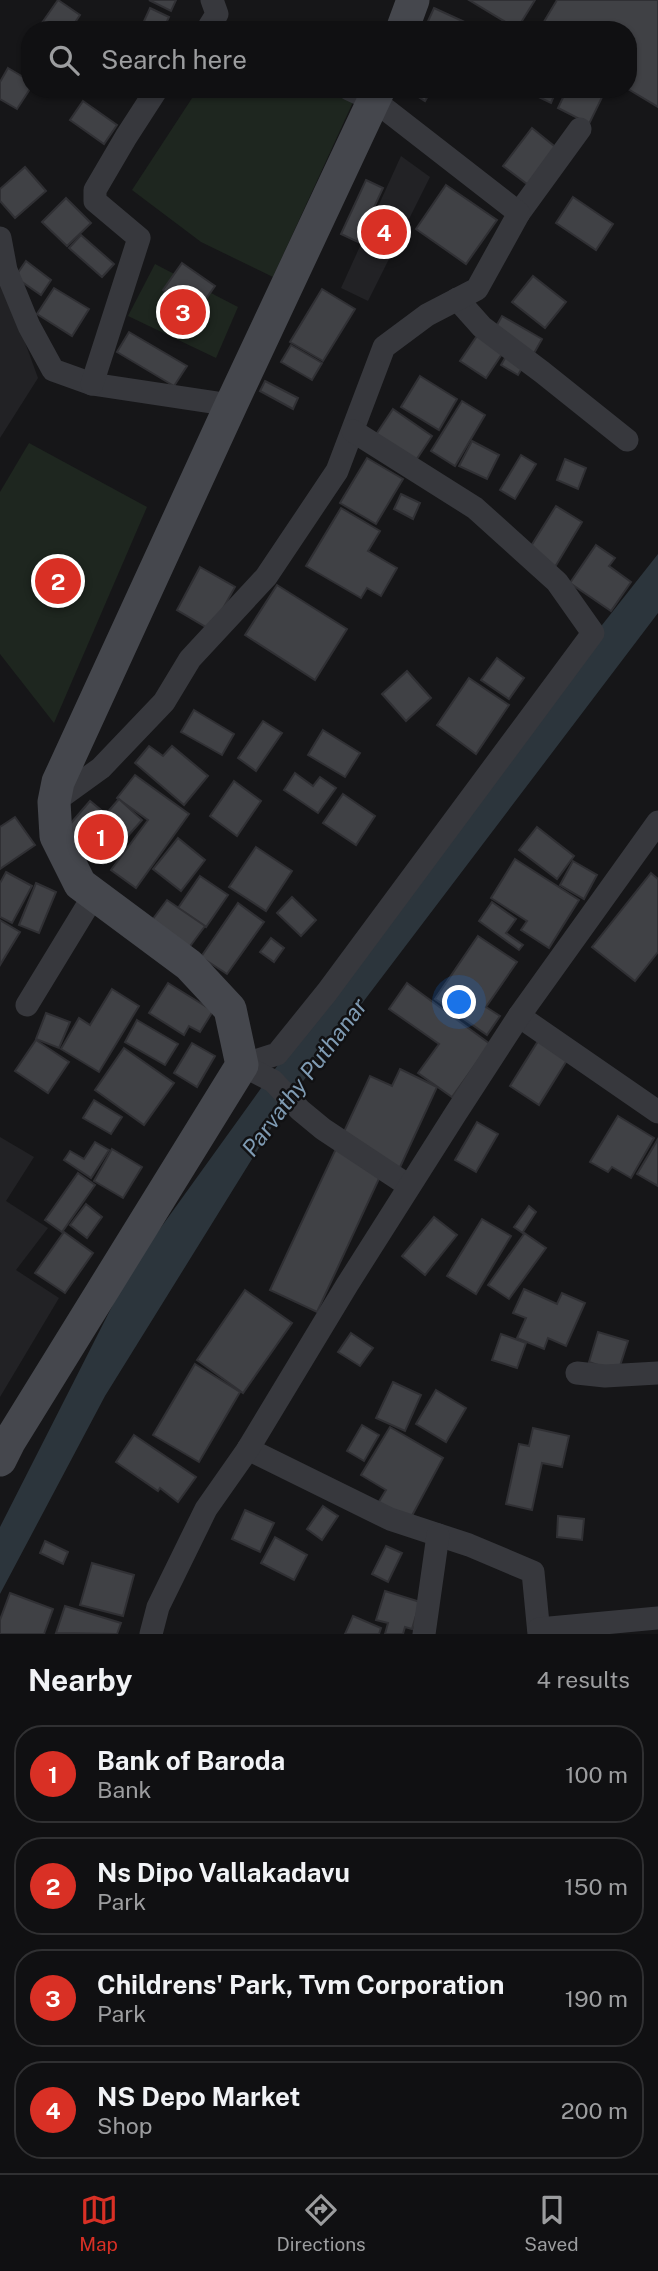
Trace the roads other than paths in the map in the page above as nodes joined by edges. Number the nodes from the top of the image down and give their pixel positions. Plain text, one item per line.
1 (212, 0) edge
2 (413, 0) edge
3 (213, 21) edge
4 (405, 21) edge
5 (152, 98) edge
6 (366, 98) edge
7 (374, 98) edge
8 (580, 129) dead end
9 (519, 213) junction
10 (0, 238) edge
11 (457, 299) junction
12 (92, 384) junction
13 (231, 405) junction
14 (353, 431) junction
15 (626, 440) dead end
16 (54, 802) junction
17 (658, 821) edge
18 (94, 895) junction
19 (27, 1005) dead end
20 (519, 1016) junction
21 (242, 1065) junction
22 (658, 1112) edge
23 (409, 1186) junction
24 (578, 1373) dead end
25 (658, 1373) edge
26 (248, 1449) junction
27 (0, 1460) edge
28 (438, 1535) junction
29 (658, 1618) edge
30 (539, 1631) edge
31 (151, 1634) edge
32 (424, 1634) edge

1 - 3 street
2 - 4 street
5 - 12 street
6 - 13 street
7 - 9 street
8 - 9 street
9 - 11 street
10 - 12 street
11 - 14 street
11 - 15 street
12 - 13 street
13 - 16 street
14 - 16 street
14 - 21 street
16 - 18 street
17 - 20 street
18 - 19 street
18 - 21 street
20 - 22 street
20 - 23 street
21 - 23 street
21 - 27 street
23 - 26 street
24 - 25 street
26 - 28 street
26 - 31 street
28 - 30 street
28 - 32 street
29 - 30 street

